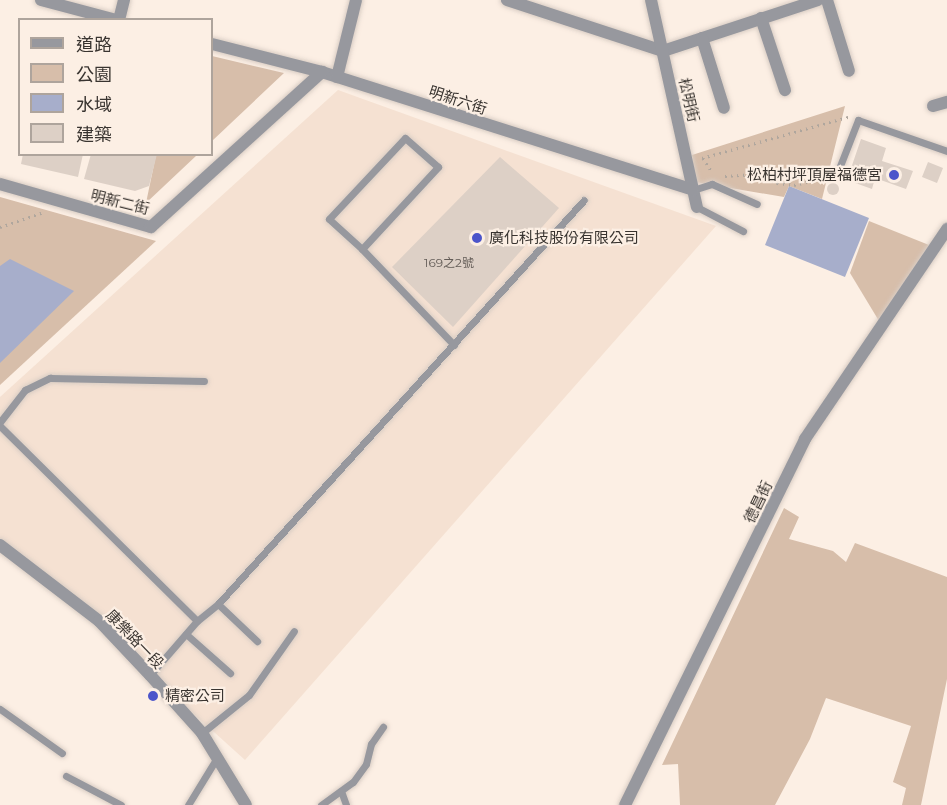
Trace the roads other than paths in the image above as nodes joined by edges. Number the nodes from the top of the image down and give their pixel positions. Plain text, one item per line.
1 (41, 0) edge
2 (124, 0) edge
3 (356, 0) edge
4 (507, 0) edge
5 (651, 0) edge
6 (818, 0) edge
7 (827, 0) edge
8 (110, 18) edge
9 (119, 18) edge
10 (761, 18) junction
11 (702, 38) junction
12 (213, 44) edge
13 (663, 51) junction
14 (849, 71) dead end
15 (322, 72) junction
16 (337, 77) junction
17 (785, 90) dead end
18 (947, 102) edge
19 (933, 106) dead end
20 (724, 108) dead end
21 (947, 151) edge
22 (835, 169) road end
23 (0, 184) edge
24 (693, 190) junction
25 (584, 200) dead end
26 (757, 204) dead end
27 (697, 207) joint
28 (947, 229) edge
29 (743, 231) dead end
30 (362, 249) junction
31 (454, 345) junction
32 (204, 381) dead end
33 (0, 422) edge
34 (0, 426) edge
35 (0, 545) edge
36 (218, 604) junction
37 (197, 621) junction
38 (294, 631) dead end
39 (186, 634) junction
40 (257, 641) dead end
41 (230, 673) dead end
42 (150, 675) junction
43 (0, 710) edge
44 (383, 727) dead end
45 (201, 733) junction
46 (62, 753) dead end
47 (218, 756) junction
48 (66, 776) dead end
49 (341, 791) junction
50 (121, 805) edge
51 (188, 805) edge
52 (246, 805) edge
53 (321, 805) edge
54 (346, 805) edge
55 (625, 805) edge

1 - 8 street
2 - 9 street
3 - 16 street
4 - 13 street
5 - 13 street, 松明街
6 - 10 street
7 - 14 street
10 - 11 street
10 - 17 street
11 - 13 street
11 - 20 street
12 - 15 street, 明新六街
13 - 24 street, 松明街
15 - 16 street, 明新六街
15 - 23 street, 明新二街
16 - 24 street, 明新六街
18 - 19 street
21 - 22 lane
24 - 26 lane
24 - 27 street, 松明街
25 - 31 lane
27 - 29 lane
28 - 55 street, 德昌街
30 - 30 lane
30 - 31 lane
31 - 36 lane
32 - 33 lane
34 - 37 lane
35 - 42 street, 康樂路一段
36 - 37 lane
36 - 40 lane
37 - 39 lane
38 - 45 lane
39 - 41 lane
39 - 42 lane
42 - 45 street, 康樂路一段
43 - 46 lane
44 - 49 lane
45 - 47 street, 康樂路一段
47 - 51 lane
47 - 52 street, 康樂路一段
48 - 50 lane
49 - 53 lane
49 - 54 lane

